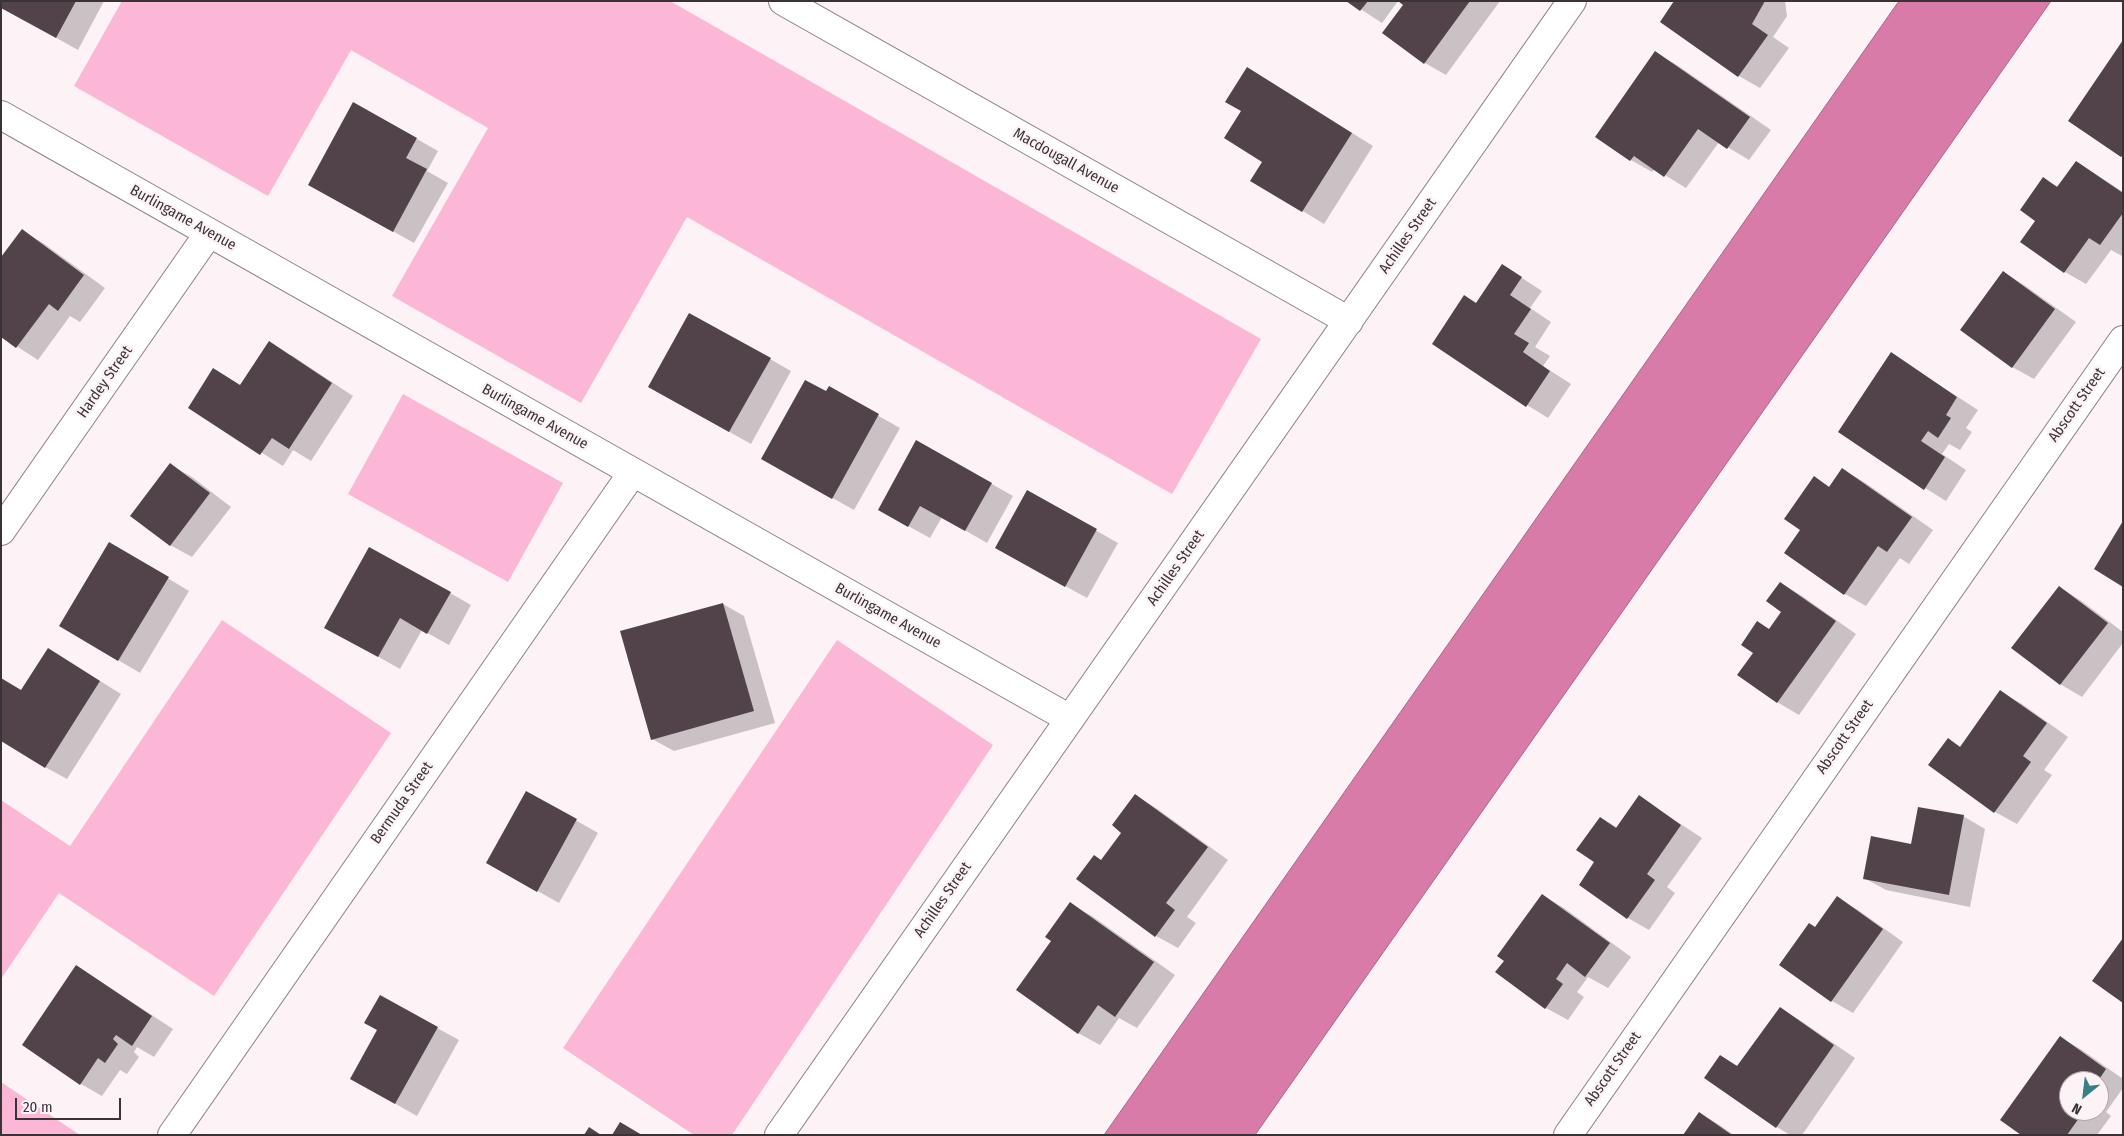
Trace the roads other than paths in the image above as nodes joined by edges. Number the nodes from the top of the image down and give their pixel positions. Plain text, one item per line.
1 (783, 1) edge
2 (1572, 1) edge
3 (1, 115) edge
4 (210, 233) junction
5 (1349, 321) junction
6 (2123, 340) edge
7 (633, 472) junction
8 (1, 531) edge
9 (1070, 719) junction
10 (172, 1135) edge
11 (779, 1135) edge
12 (1568, 1135) edge

1 - 5 street, Macdougall Avenue
2 - 5 street, Achilles Street
3 - 4 street, Burlingame Avenue
4 - 7 street, Burlingame Avenue
4 - 8 street, Hardey Street
5 - 9 street, Achilles Street
6 - 12 street, Abscott Street
7 - 9 street, Burlingame Avenue
7 - 10 street, Bermuda Street
9 - 11 street, Achilles Street

